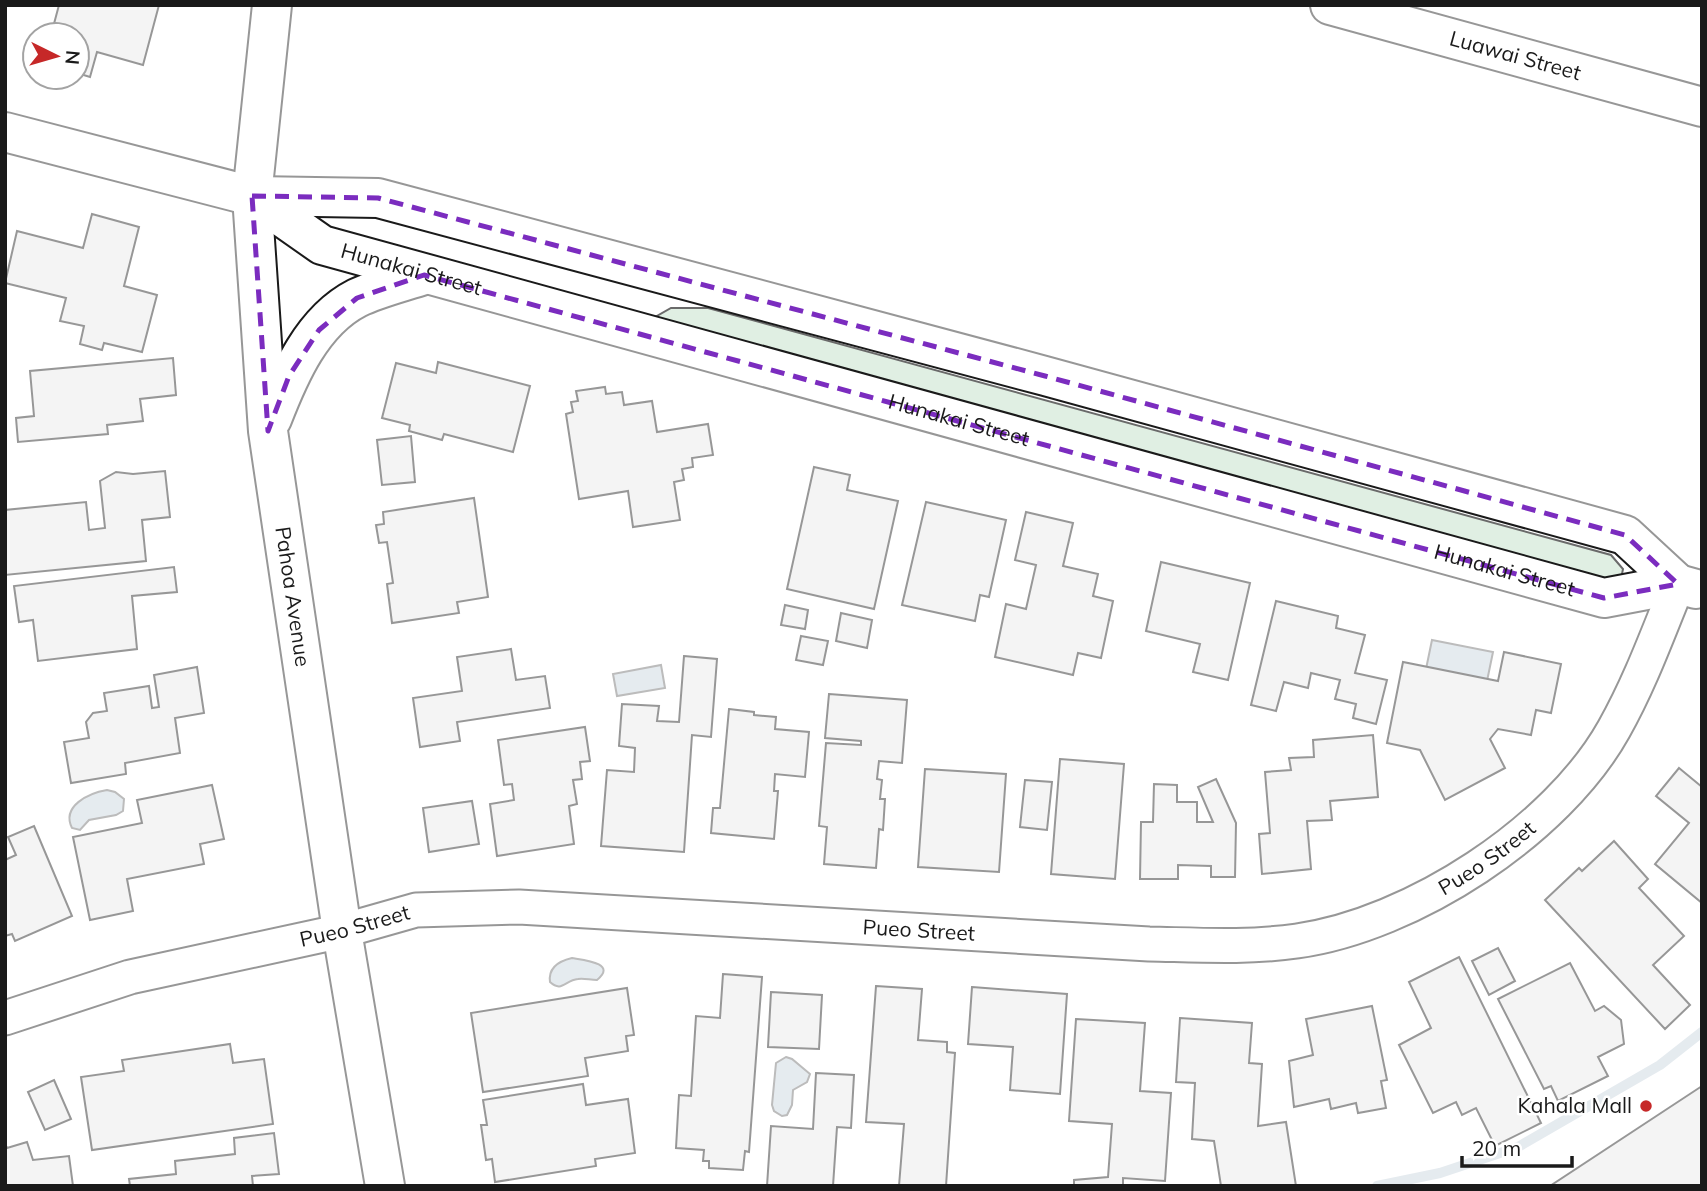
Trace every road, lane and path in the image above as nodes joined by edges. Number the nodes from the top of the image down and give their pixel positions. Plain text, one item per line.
1 (272, 5) edge
2 (1330, 5) edge
3 (1419, 17) edge
4 (1702, 107) edge
5 (5, 132) edge
6 (252, 196) junction
7 (424, 275) junction
8 (268, 431) junction
9 (1690, 588) edge
10 (342, 931) junction
11 (5, 1018) edge
12 (386, 1186) edge

1 - 6 street, Pahoa Avenue
2 - 3 street, Luawai Street
3 - 4 street, Luawai Street
5 - 6 street, Hunakai Street
6 - 7 street, Hunakai Street
6 - 8 street, Pahoa Avenue
6 - 9 street, Hunakai Street
7 - 8 street
7 - 9 street, Hunakai Street
8 - 10 street, Pahoa Avenue
9 - 10 street, Pueo Street
10 - 11 street, Pueo Street
10 - 12 street, Pahoa Avenue

